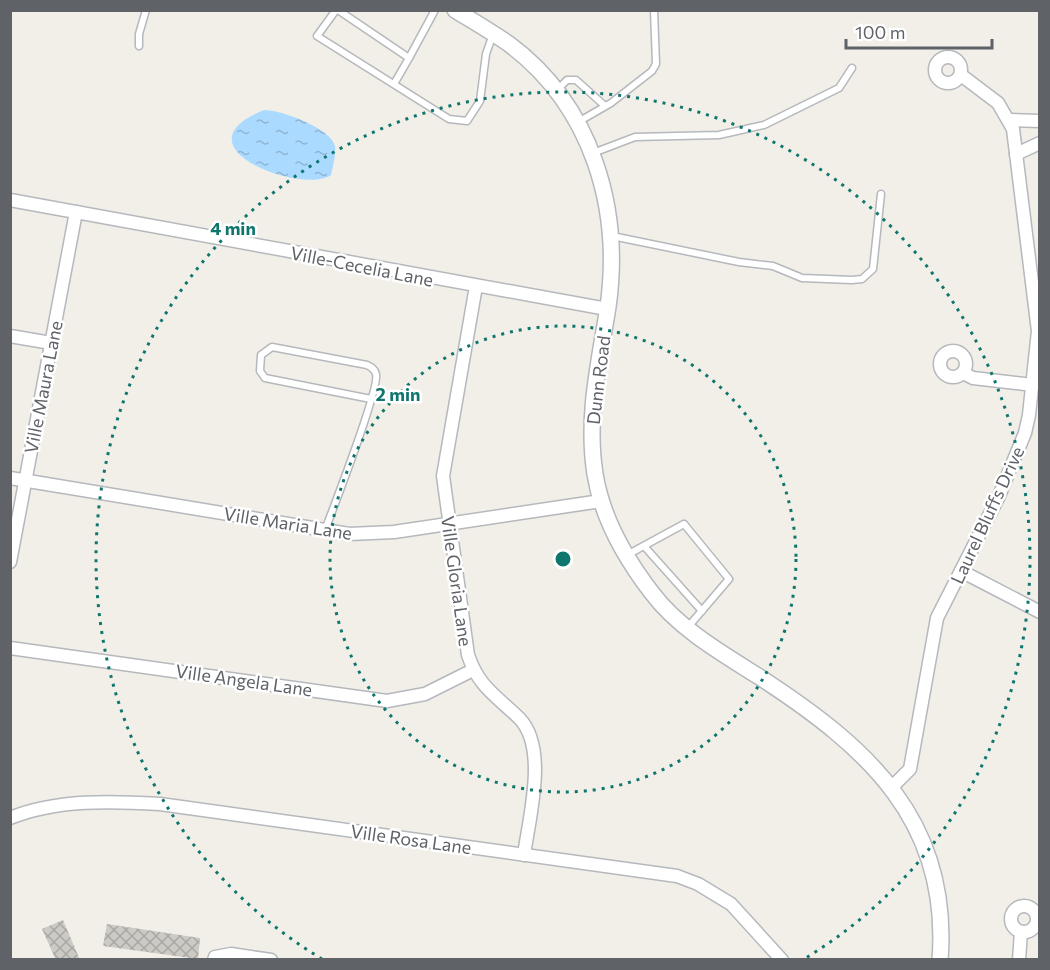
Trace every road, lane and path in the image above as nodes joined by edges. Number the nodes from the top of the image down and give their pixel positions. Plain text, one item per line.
1 (146, 10) edge
2 (337, 10) edge
3 (435, 10) edge
4 (455, 10) edge
5 (654, 10) edge
6 (493, 34) junction
7 (139, 46) dead end
8 (410, 58) junction
9 (852, 68) dead end
10 (961, 75) dead end
11 (394, 84) junction
12 (556, 91) junction
13 (605, 106) junction
14 (1010, 120) junction
15 (1040, 121) edge
16 (578, 123) junction
17 (1040, 143) edge
18 (592, 153) junction
19 (1016, 154) junction
20 (881, 194) dead end
21 (10, 200) edge
22 (76, 212) junction
23 (612, 236) junction
24 (476, 286) junction
25 (607, 309) junction
26 (1039, 332) edge
27 (10, 336) edge
28 (51, 343) junction
29 (1038, 368) edge
30 (963, 373) dead end
31 (1033, 385) junction
32 (370, 399) junction
33 (10, 478) edge
34 (25, 480) junction
35 (601, 501) junction
36 (449, 523) junction
37 (325, 531) junction
38 (644, 546) junction
39 (626, 556) junction
40 (10, 562) edge
41 (961, 572) junction
42 (702, 611) junction
43 (1040, 612) edge
44 (688, 628) junction
45 (10, 648) edge
46 (473, 670) junction
47 (892, 787) junction
48 (14, 815) edge
49 (524, 855) junction
50 (1021, 933) dead end
51 (214, 960) edge
52 (271, 960) edge
53 (782, 960) edge
54 (940, 960) edge
55 (1019, 960) edge

1 - 7 lane
2 - 8 lane
2 - 11 lane
3 - 8 lane
4 - 6 street, Dunn Road
5 - 13 lane
6 - 11 lane
6 - 12 street, Dunn Road
8 - 11 lane
9 - 18 lane
10 - 14 street
12 - 13 lane
12 - 16 street, Dunn Road
13 - 16 lane
14 - 15 street
14 - 19 street, Laurel Bluffs Drive
16 - 18 street, Dunn Road
17 - 19 street
18 - 23 street, Dunn Road
19 - 26 street, Laurel Bluffs Drive
20 - 23 lane
21 - 22 street, Ville-Cecelia Lane
22 - 24 street, Ville-Cecelia Lane
22 - 28 street, Ville Maura Lane
23 - 25 street, Dunn Road
24 - 25 street, Ville-Cecelia Lane
24 - 36 street, Ville Gloria Lane
25 - 35 street, Dunn Road
26 - 29 street, Laurel Bluffs Drive
27 - 28 street
28 - 34 street, Ville Maura Lane
29 - 31 street, Laurel Bluffs Drive
30 - 31 street
31 - 41 street, Laurel Bluffs Drive
32 - 32 lane
32 - 37 lane
33 - 34 street, Ville Maria Lane
34 - 37 street, Ville Maria Lane
34 - 40 street, Ville Maura Lane
35 - 36 street, Ville Maria Lane
35 - 39 street, Dunn Road
36 - 37 street, Ville Maria Lane
36 - 46 street, Ville Gloria Lane
38 - 39 lane
38 - 42 lane
38 - 42 lane
39 - 44 street, Dunn Road
41 - 43 street
41 - 47 street, Laurel Bluffs Drive
42 - 44 lane
44 - 47 street, Dunn Road
45 - 46 street, Ville Angela Lane
46 - 49 street, Ville Gloria Lane
47 - 54 street, Dunn Road
48 - 49 street, Ville Rosa Lane
49 - 53 street, Ville Rosa Lane
50 - 55 street
51 - 52 street

